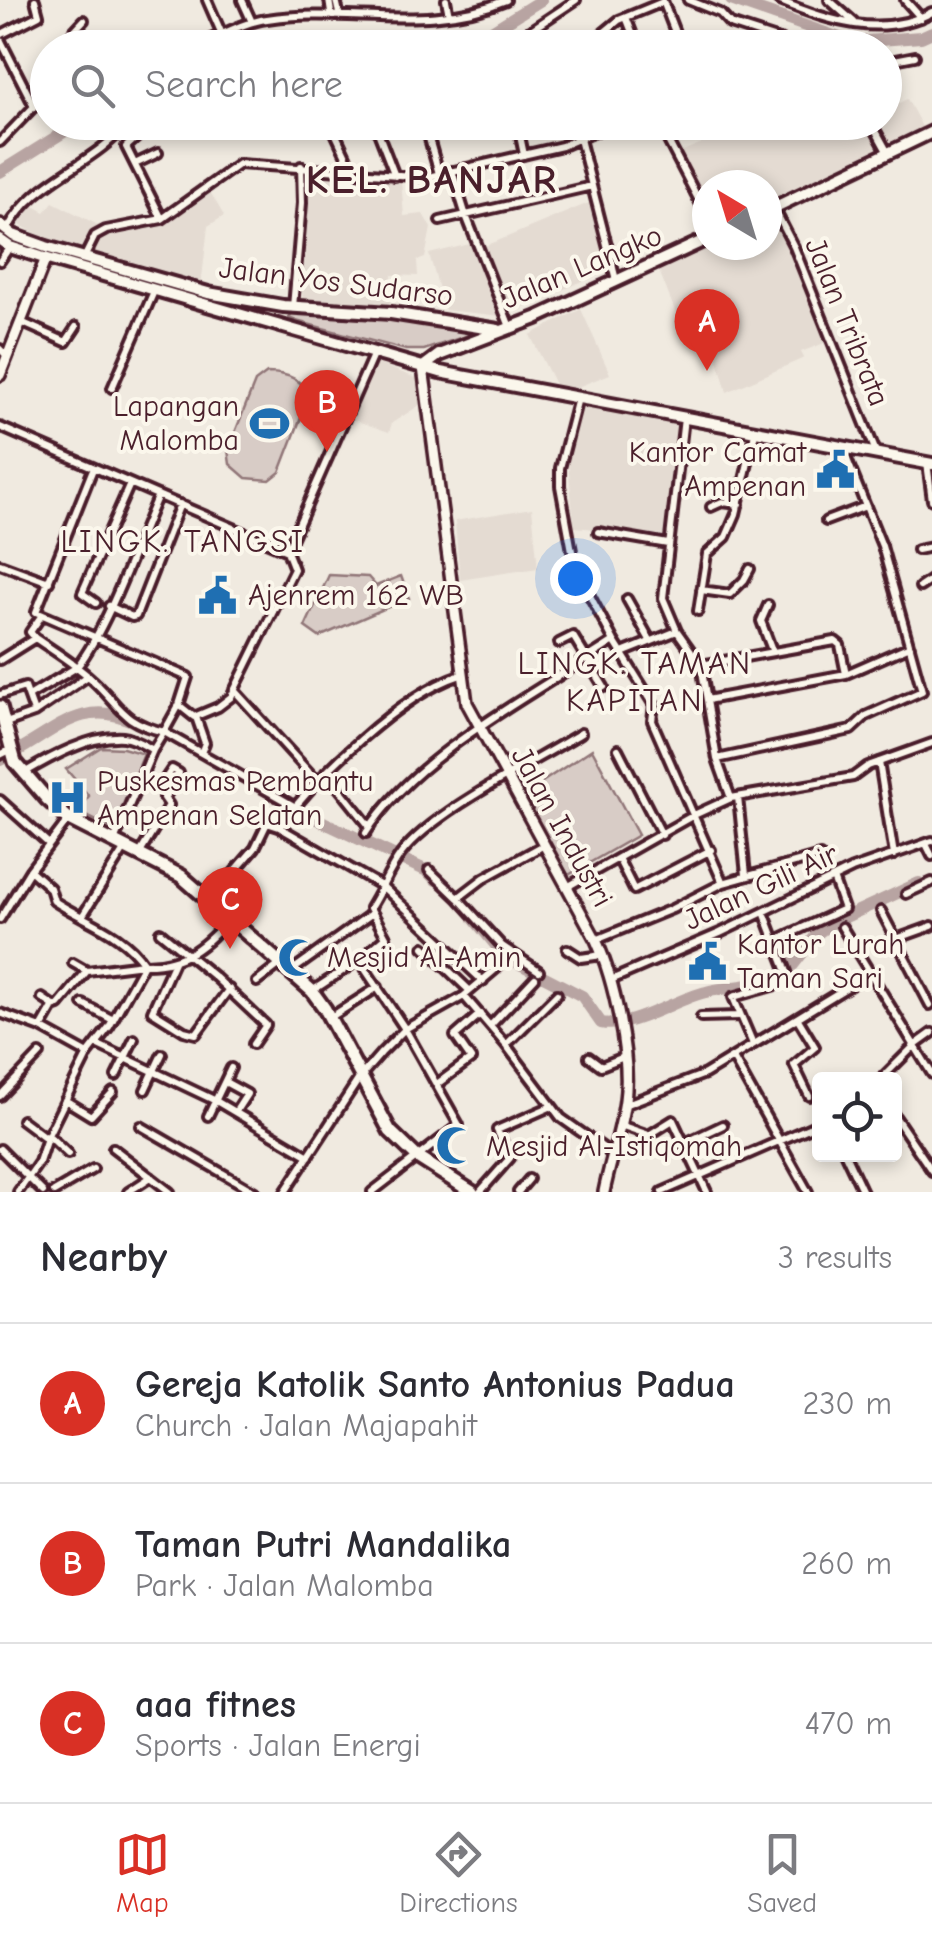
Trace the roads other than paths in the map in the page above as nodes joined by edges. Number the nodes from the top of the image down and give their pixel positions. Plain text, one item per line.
1 (36, 0) edge
2 (207, 0) edge
3 (242, 0) edge
4 (333, 0) edge
5 (446, 0) edge
6 (506, 0) edge
7 (576, 0) edge
8 (688, 0) edge
9 (778, 0) edge
10 (829, 0) edge
11 (905, 0) edge
12 (663, 1) edge
13 (636, 12) junction
14 (932, 12) edge
15 (335, 13) junction
16 (449, 15) junction
17 (626, 16) junction
18 (921, 18) junction
19 (84, 20) dead end
20 (252, 22) junction
21 (856, 24) junction
22 (633, 29) joint
23 (75, 30) edge
24 (220, 30) edge
25 (227, 30) edge
26 (531, 30) edge
27 (608, 30) edge
28 (673, 30) edge
29 (748, 30) edge
30 (0, 37) edge
31 (916, 56) dead end
32 (902, 59) edge
33 (30, 98) edge
34 (30, 107) edge
35 (932, 132) edge
36 (110, 140) edge
37 (133, 140) edge
38 (338, 140) edge
39 (381, 140) edge
40 (429, 140) edge
41 (521, 140) edge
42 (575, 140) edge
43 (582, 140) edge
44 (668, 140) edge
45 (881, 140) edge
46 (0, 142) edge
47 (158, 153) dead end
48 (888, 153) junction
49 (524, 155) junction
50 (135, 164) junction
51 (300, 166) junction
52 (452, 171) junction
53 (353, 172) junction
54 (439, 174) junction
55 (395, 176) junction
56 (592, 186) junction
57 (692, 187) edge
58 (782, 205) edge
59 (465, 213) junction
60 (162, 219) junction
61 (440, 222) dead end
62 (782, 228) edge
63 (4, 235) edge
64 (692, 246) edge
65 (46, 258) junction
66 (83, 259) junction
67 (0, 261) edge
68 (616, 281) junction
69 (155, 289) junction
70 (288, 306) junction
71 (21, 322) junction
72 (280, 326) junction
73 (76, 327) dead end
74 (504, 329) junction
75 (375, 351) junction
76 (4, 352) edge
77 (423, 367) junction
78 (0, 375) edge
79 (112, 388) dead end
80 (578, 398) junction
81 (684, 418) junction
82 (0, 428) edge
83 (755, 433) junction
84 (842, 447) junction
85 (876, 454) junction
86 (929, 463) edge
87 (94, 469) junction
88 (130, 484) junction
89 (158, 495) junction
90 (932, 500) edge
91 (180, 504) junction
92 (739, 504) junction
93 (866, 506) junction
94 (711, 507) dead end
95 (826, 521) dead end
96 (598, 532) dead end
97 (668, 544) junction
98 (932, 547) edge
99 (917, 550) dead end
100 (286, 552) junction
101 (0, 564) edge
102 (750, 569) dead end
103 (932, 579) edge
104 (49, 582) junction
105 (920, 588) dead end
106 (701, 590) junction
107 (627, 600) dead end
108 (96, 603) dead end
109 (768, 605) dead end
110 (109, 606) junction
111 (698, 610) dead end
112 (42, 616) junction
113 (677, 631) junction
114 (96, 637) junction
115 (35, 638) junction
116 (650, 640) junction
117 (614, 642) junction
118 (559, 643) dead end
119 (910, 646) junction
120 (772, 650) junction
121 (622, 654) junction
122 (587, 659) junction
123 (0, 660) edge
124 (701, 665) junction
125 (76, 667) junction
126 (932, 671) edge
127 (846, 674) junction
128 (461, 675) junction
129 (919, 675) junction
130 (88, 676) junction
131 (604, 687) dead end
132 (234, 690) junction
133 (0, 695) edge
134 (28, 696) junction
135 (708, 700) junction
136 (179, 705) junction
137 (0, 707) edge
138 (34, 712) junction
139 (196, 717) junction
140 (4, 724) junction
141 (479, 730) junction
142 (581, 732) dead end
143 (162, 734) junction
144 (932, 743) edge
145 (618, 749) dead end
146 (153, 750) junction
147 (202, 753) junction
148 (12, 759) edge
149 (718, 759) junction
150 (879, 762) junction
151 (326, 772) junction
152 (179, 773) dead end
153 (508, 778) junction
154 (316, 780) junction
155 (734, 798) junction
156 (0, 800) edge
157 (293, 808) junction
158 (694, 815) junction
159 (69, 819) junction
160 (279, 827) junction
161 (662, 835) junction
162 (929, 842) edge
163 (49, 844) junction
164 (120, 845) junction
165 (544, 846) junction
166 (711, 850) junction
167 (140, 853) junction
168 (894, 854) junction
169 (820, 856) dead end
170 (932, 856) edge
171 (619, 860) junction
172 (30, 870) junction
173 (429, 870) dead end
174 (746, 876) junction
175 (833, 878) junction
176 (932, 882) edge
177 (723, 883) junction
178 (383, 888) junction
179 (566, 888) junction
180 (906, 894) dead end
181 (254, 895) dead end
182 (458, 898) junction
183 (209, 900) junction
184 (370, 911) junction
185 (881, 911) dead end
186 (764, 912) junction
187 (84, 915) junction
188 (0, 918) edge
189 (228, 918) junction
190 (932, 926) edge
191 (842, 927) dead end
192 (160, 932) dead end
193 (896, 939) junction
194 (596, 940) junction
195 (776, 940) junction
196 (424, 947) dead end
197 (567, 949) dead end
198 (603, 954) junction
199 (192, 956) junction
200 (360, 960) junction
201 (175, 961) junction
202 (73, 963) dead end
203 (144, 964) junction
204 (497, 968) dead end
205 (284, 969) junction
206 (87, 971) junction
207 (869, 974) junction
208 (483, 980) junction
209 (611, 980) junction
210 (256, 982) dead end
211 (378, 987) junction
212 (229, 990) junction
213 (312, 990) junction
214 (467, 994) junction
215 (557, 994) dead end
216 (42, 998) dead end
217 (83, 1004) dead end
218 (930, 1005) edge
219 (54, 1006) junction
220 (0, 1013) edge
221 (480, 1014) junction
222 (740, 1016) junction
223 (701, 1017) dead end
224 (330, 1018) junction
225 (798, 1019) junction
226 (113, 1020) junction
227 (490, 1026) junction
228 (40, 1028) junction
229 (406, 1029) junction
230 (932, 1033) edge
231 (134, 1039) dead end
232 (96, 1044) junction
233 (254, 1044) dead end
234 (506, 1045) junction
235 (753, 1045) junction
236 (914, 1046) junction
237 (40, 1054) dead end
238 (88, 1054) junction
239 (162, 1054) dead end
240 (624, 1056) junction
241 (589, 1057) dead end
242 (125, 1058) junction
243 (734, 1058) junction
244 (232, 1068) dead end
245 (154, 1072) junction
246 (888, 1072) edge
247 (932, 1074) edge
248 (116, 1076) dead end
249 (360, 1077) junction
250 (225, 1082) junction
251 (437, 1084) junction
252 (144, 1090) dead end
253 (113, 1092) dead end
254 (0, 1096) edge
255 (809, 1096) dead end
256 (65, 1100) junction
257 (216, 1101) junction
258 (624, 1105) junction
259 (552, 1106) junction
260 (236, 1111) junction
261 (208, 1116) dead end
262 (22, 1120) dead end
263 (620, 1125) junction
264 (722, 1125) dead end
265 (141, 1126) dead end
266 (812, 1126) edge
267 (902, 1127) edge
268 (47, 1136) junction
269 (778, 1141) junction
270 (685, 1143) junction
271 (113, 1148) dead end
272 (0, 1149) edge
273 (68, 1154) dead end
274 (612, 1154) junction
275 (309, 1156) junction
276 (417, 1157) junction
277 (849, 1162) edge
278 (93, 1170) dead end
279 (932, 1170) edge
280 (699, 1174) junction
281 (151, 1177) junction
282 (28, 1178) junction
283 (529, 1178) dead end
284 (806, 1189) edge
285 (20, 1191) edge
286 (469, 1191) edge
287 (43, 1192) edge
288 (54, 1192) edge
289 (128, 1192) edge
290 (170, 1192) edge
291 (255, 1192) edge
292 (285, 1192) edge
293 (372, 1192) edge
294 (518, 1192) edge
295 (604, 1192) edge
296 (662, 1192) edge
297 (707, 1192) edge
298 (794, 1192) edge
299 (863, 1192) edge

1 - 30 street
2 - 24 street
3 - 20 street
4 - 15 street
5 - 16 street
6 - 16 street
7 - 26 street
8 - 29 street
9 - 21 street
10 - 21 street
11 - 18 street
12 - 13 street
12 - 28 street
13 - 17 street
13 - 22 street
14 - 18 street
15 - 16 street
15 - 20 street
17 - 22 street
17 - 27 street
18 - 21 street
19 - 23 street
20 - 25 street
30 - 33 street
31 - 32 street
34 - 46 street
35 - 48 main road
36 - 63 street
37 - 50 street
38 - 53 street
39 - 55 street
40 - 54 street
41 - 49 street
42 - 49 street
43 - 56 street
44 - 57 street
45 - 48 street
47 - 50 street
48 - 58 main road
49 - 52 street
50 - 60 street
51 - 53 street
51 - 60 street
51 - 70 street
52 - 54 street
52 - 59 street
53 - 55 street
54 - 55 street
56 - 59 street
56 - 68 street
59 - 61 street
59 - 74 street
60 - 66 street
62 - 85 street, Jalan Tribrata
63 - 65 main road, Jalan Yos Sudarso
63 - 66 main road, Jalan Yos Sudarso
63 - 67 street
64 - 68 main road, Jalan Langko
65 - 69 main road, Jalan Yos Sudarso
65 - 71 street
66 - 70 main road, Jalan Yos Sudarso
68 - 74 main road, Jalan Langko
69 - 72 main road, Jalan Yos Sudarso
69 - 79 street
70 - 72 main road
70 - 74 main road, Jalan Yos Sudarso
71 - 73 street
71 - 76 street
72 - 75 main road, Jalan Yos Sudarso
74 - 77 main road, Jalan Langko
75 - 77 main road, Jalan Yos Sudarso
75 - 100 street
76 - 78 street
77 - 80 main road, Jalan Yos Sudarso
77 - 128 street, Jalan Industri
80 - 81 main road, Jalan Yos Sudarso
80 - 117 street
81 - 83 main road, Jalan Yos Sudarso
81 - 97 street
82 - 87 street
83 - 84 main road, Jalan Yos Sudarso
83 - 92 street
84 - 85 main road, Jalan Yos Sudarso
84 - 93 street
85 - 86 main road, Jalan Yos Sudarso
86 - 90 street
87 - 88 street
87 - 104 street
88 - 89 street
88 - 108 street
89 - 91 street
89 - 110 street
91 - 100 street
91 - 110 street
92 - 94 street
92 - 106 street
93 - 95 street
93 - 119 street
96 - 97 street
97 - 113 street
98 - 99 street
100 - 132 street
101 - 104 street
102 - 106 street
103 - 105 street
104 - 112 street
106 - 111 street
107 - 116 street
109 - 120 street
110 - 114 street
112 - 114 street
112 - 115 street
113 - 116 street
113 - 124 street
114 - 125 street
114 - 136 street
115 - 123 street
115 - 125 street
116 - 121 street
117 - 121 street
117 - 122 street
118 - 122 street
119 - 127 street
119 - 129 street
120 - 124 street
120 - 127 street
121 - 158 street
122 - 131 street
122 - 141 street
124 - 135 street
125 - 130 street
125 - 134 street
126 - 129 street
127 - 135 street
128 - 141 street, Jalan Industri
128 - 151 street
129 - 149 street
130 - 138 street
130 - 143 street
132 - 139 street
132 - 154 street
133 - 134 street
134 - 138 street
135 - 149 street
136 - 139 street
136 - 143 street
137 - 140 highway
138 - 140 street
139 - 147 street
140 - 148 highway
141 - 151 street
141 - 153 street, Jalan Industri
142 - 153 street
143 - 146 street
143 - 147 street
144 - 150 street
145 - 161 street
146 - 148 street
146 - 164 street
147 - 157 street
148 - 159 highway
149 - 155 street
150 - 155 street
150 - 168 street
151 - 154 street
152 - 167 street
153 - 165 street, Jalan Industri
153 - 178 street
154 - 157 street
155 - 158 street
155 - 174 street
156 - 163 street
157 - 160 street
158 - 161 street
158 - 166 street
159 - 163 street
159 - 164 highway
160 - 178 street
160 - 183 street
161 - 171 street
162 - 168 street, Jalan Gili Air
162 - 170 street
163 - 172 street
164 - 167 highway
164 - 187 street
165 - 179 street, Jalan Industri
165 - 182 street
166 - 171 street
166 - 177 street
167 - 183 highway
168 - 175 street, Jalan Gili Air
169 - 174 street
171 - 179 street
172 - 187 street
172 - 188 street
173 - 182 street
174 - 177 street
175 - 186 street, Jalan Gili Air
175 - 195 street
176 - 180 street
177 - 194 street
178 - 184 street
178 - 208 street
179 - 194 street, Jalan Industri
181 - 189 street
182 - 227 street
183 - 189 highway
184 - 200 street
184 - 205 street
185 - 193 street
186 - 195 street
186 - 209 street, Jalan Gili Air
187 - 203 street
189 - 199 street
189 - 205 highway
190 - 193 street
191 - 207 street
192 - 199 street
193 - 218 street
194 - 198 street, Jalan Industri
195 - 222 street
196 - 214 street
197 - 198 street
198 - 209 street, Jalan Industri
199 - 201 street
199 - 212 street
200 - 211 street
200 - 213 street
201 - 203 street
201 - 212 street
202 - 206 street
203 - 206 street
203 - 226 street
204 - 208 street
205 - 210 street
205 - 213 highway
206 - 219 street
207 - 225 street
207 - 236 street
208 - 214 street
209 - 240 street, Jalan Industri
211 - 224 street
211 - 229 street
212 - 233 street
213 - 224 highway
214 - 221 street
214 - 229 street
215 - 234 street
216 - 219 street
217 - 226 street
219 - 228 street
220 - 228 street
221 - 227 street
221 - 251 street
222 - 223 street
222 - 235 street
224 - 249 highway
225 - 235 street
225 - 255 street
226 - 232 street
227 - 234 street
228 - 238 street
229 - 249 street
229 - 251 street
230 - 236 street
231 - 242 street
232 - 238 street
232 - 242 street
234 - 259 street
235 - 243 street
236 - 246 street
236 - 247 street
237 - 254 street
238 - 256 street
239 - 245 street
240 - 241 street
240 - 258 street, Jalan Industri
242 - 245 street
242 - 248 street
243 - 258 street
243 - 269 street
244 - 250 street
245 - 252 street
245 - 257 street
249 - 275 street
249 - 276 highway
250 - 257 street
250 - 260 street
251 - 276 street
253 - 256 street
256 - 268 street
257 - 260 street
257 - 261 street
258 - 263 street, Jalan Industri
259 - 274 street
259 - 286 street
260 - 275 street
262 - 268 street
263 - 270 street
263 - 274 street, Jalan Industri
264 - 270 street
265 - 291 street
266 - 269 street
267 - 279 street
268 - 273 street
268 - 282 street
269 - 280 street
269 - 284 street
270 - 280 street
271 - 281 street
272 - 282 street
274 - 295 street, Jalan Industri
275 - 292 street
276 - 286 highway
276 - 293 street
277 - 299 street
278 - 288 street
280 - 296 street
280 - 297 street
281 - 289 street
281 - 290 street
282 - 285 street
282 - 287 street
283 - 294 street
284 - 298 street

